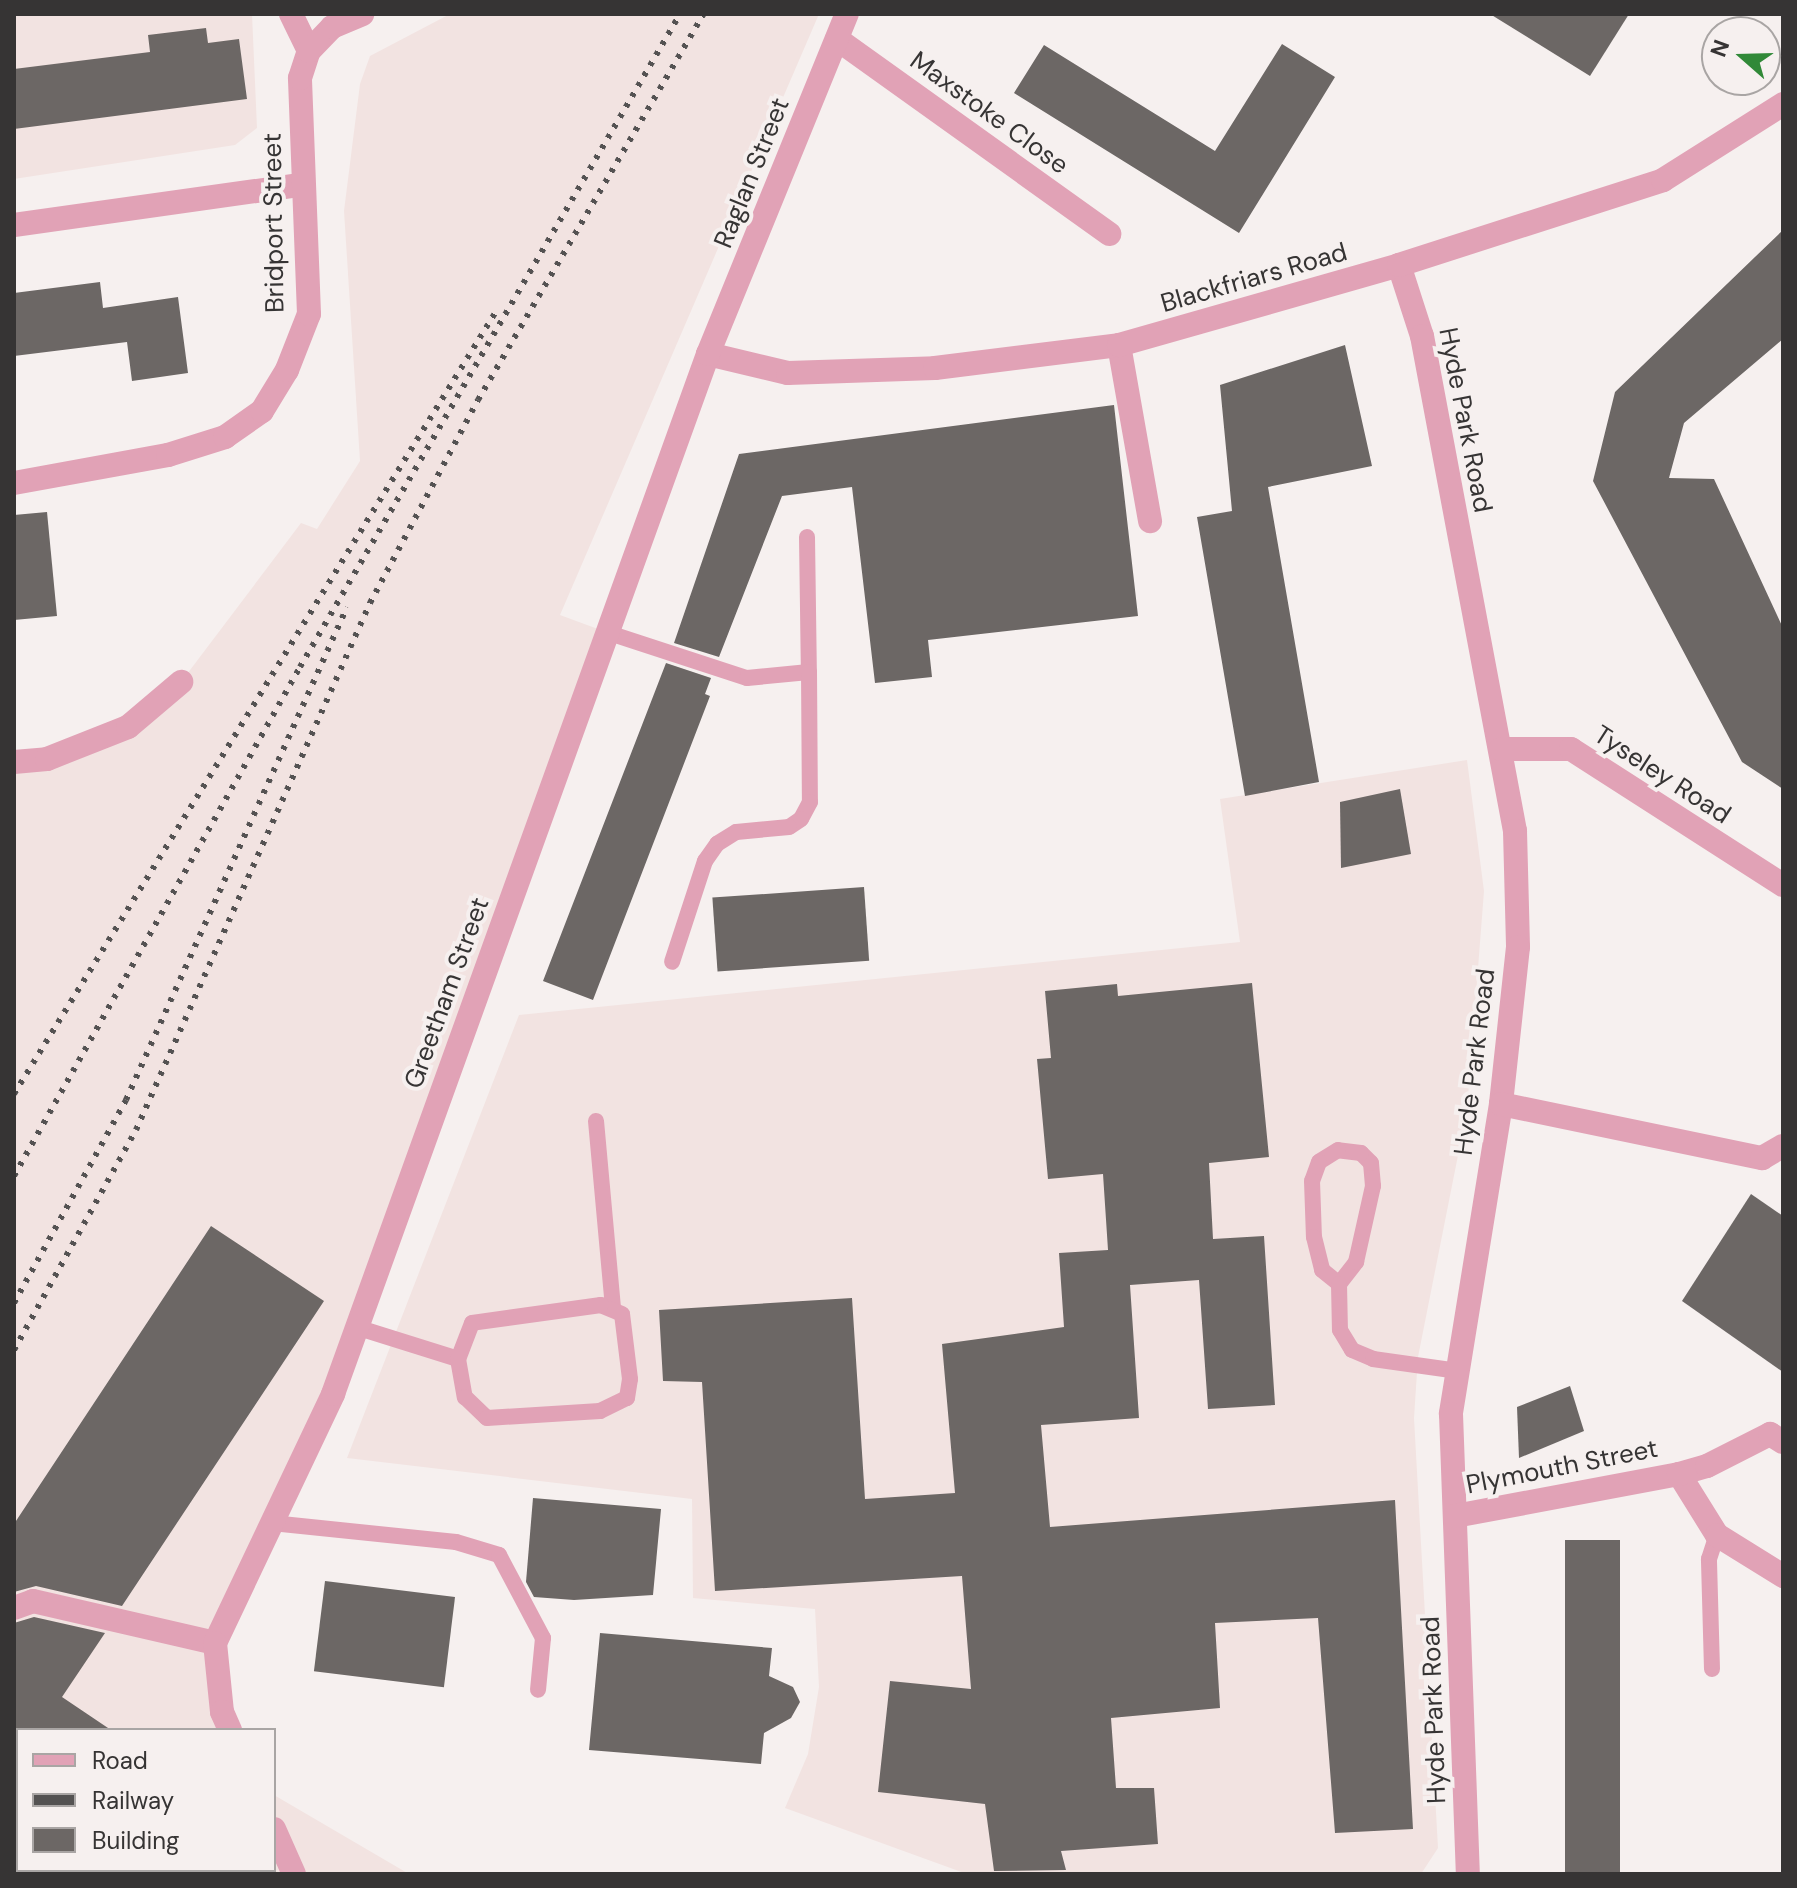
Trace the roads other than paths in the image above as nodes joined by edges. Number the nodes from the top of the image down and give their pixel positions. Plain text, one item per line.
1 (291, 14) edge
2 (362, 14) edge
3 (847, 14) edge
4 (837, 39) junction
5 (309, 51) junction
6 (1783, 104) edge
7 (300, 185) junction
8 (14, 225) edge
9 (1109, 234) dead end
10 (1399, 265) junction
11 (1119, 345) junction
12 (708, 354) junction
13 (14, 483) edge
14 (1150, 521) dead end
15 (807, 537) dead end
16 (606, 632) junction
17 (809, 672) junction
18 (181, 682) dead end
19 (1501, 749) junction
20 (14, 762) edge
21 (1783, 885) edge
22 (672, 962) dead end
23 (1501, 1104) junction
24 (596, 1121) dead end
25 (1783, 1146) edge
26 (1339, 1284) junction
27 (613, 1308) junction
28 (356, 1327) junction
29 (458, 1359) junction
30 (1458, 1371) junction
31 (1783, 1442) edge
32 (1679, 1474) junction
33 (1455, 1516) junction
34 (272, 1523) junction
35 (1717, 1535) junction
36 (1783, 1576) edge
37 (14, 1608) edge
38 (215, 1643) junction
39 (1712, 1669) dead end
40 (538, 1690) dead end
41 (229, 1728) edge
42 (276, 1834) edge
43 (294, 1874) edge
44 (1468, 1874) edge

1 - 5 street
2 - 5 street
3 - 4 street, Raglan Street
4 - 9 street, Maxstoke Close
4 - 12 street, Raglan Street
5 - 7 street, Bridport Street
6 - 10 street, Blackfriars Road
7 - 8 street
7 - 13 street, Bridport Street
10 - 11 street, Blackfriars Road
10 - 19 street, Hyde Park Road
11 - 12 street, Blackfriars Road
11 - 14 street
12 - 16 street, Greetham Street
15 - 17 lane
16 - 17 lane
16 - 28 street, Greetham Street
17 - 22 lane
18 - 20 street
19 - 21 street, Tyseley Road
19 - 23 street, Hyde Park Road
23 - 25 street
23 - 30 street, Hyde Park Road
24 - 27 lane
26 - 26 lane
26 - 30 lane
27 - 29 lane
27 - 29 lane
28 - 29 lane
28 - 34 street, Greetham Street
30 - 33 street, Hyde Park Road
31 - 32 street, Plymouth Street
32 - 33 street, Plymouth Street
32 - 35 street, Plymouth Street
33 - 44 street, Hyde Park Road
34 - 38 street, Greetham Street
34 - 40 lane
35 - 36 street, Plymouth Street
35 - 39 lane
37 - 38 street
38 - 41 street
42 - 43 street

